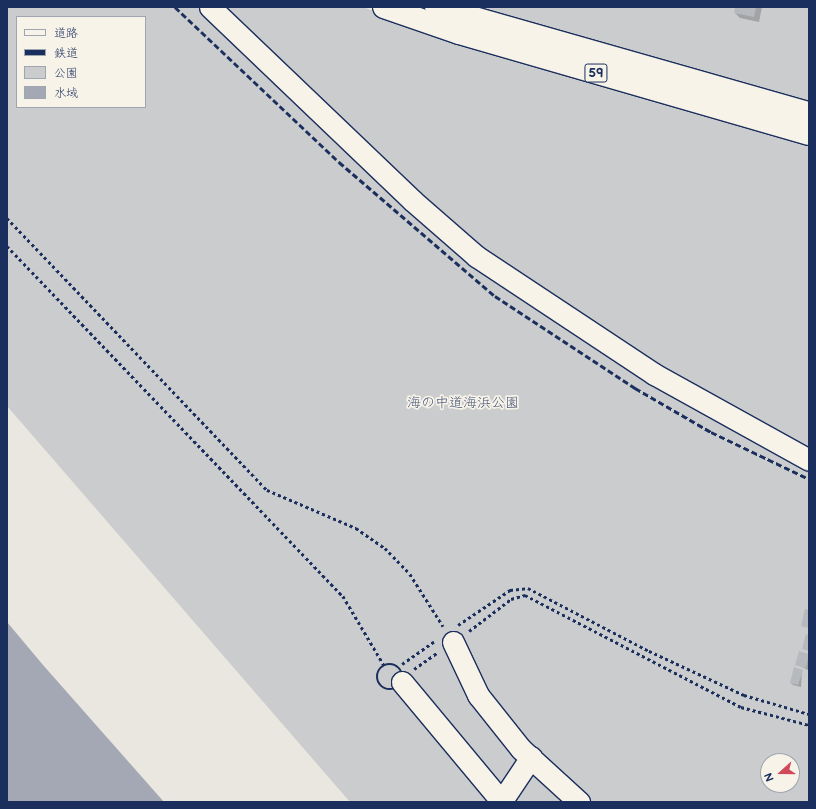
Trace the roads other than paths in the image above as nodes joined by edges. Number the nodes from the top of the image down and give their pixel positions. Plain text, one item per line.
1 (210, 7) edge
2 (384, 7) edge
3 (436, 7) edge
4 (809, 113) edge
5 (809, 134) edge
6 (809, 460) edge
7 (450, 638) road end
8 (401, 675) road end
9 (531, 758) junction
10 (501, 801) edge
11 (579, 802) edge

1 - 6 lane
2 - 5 main road, 59
3 - 4 main road, 59
7 - 9 lane
8 - 10 lane
9 - 10 lane
9 - 11 lane

